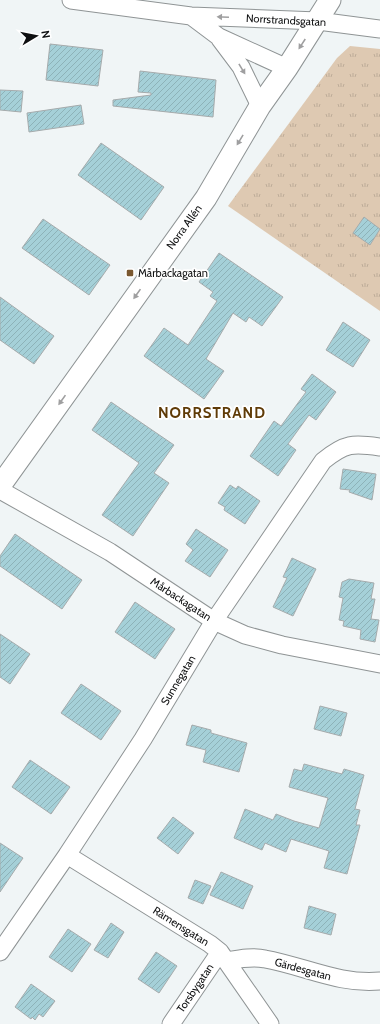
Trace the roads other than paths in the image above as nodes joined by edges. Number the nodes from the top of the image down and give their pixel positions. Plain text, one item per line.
1 (71, 0) edge
2 (330, 0) edge
3 (167, 6) edge
4 (191, 16) junction
5 (318, 21) junction
6 (380, 29) edge
7 (219, 37) junction
8 (287, 68) junction
9 (260, 106) junction
10 (380, 447) edge
11 (0, 486) edge
12 (0, 490) edge
13 (214, 621) junction
14 (380, 664) edge
15 (67, 855) junction
16 (0, 952) edge
17 (223, 957) junction
18 (380, 981) edge
19 (171, 1024) edge
20 (270, 1024) edge

1 - 3 street, Norrstrandsgatan
2 - 5 street, Norra Allén
3 - 4 street, Norrstrandsgatan
5 -> 4 street, Norrstrandsgatan
4 - 7 street, Norrstrandsgatan
5 - 6 street, Norrstrandsgatan
5 -> 8 street, Norra Allén
7 - 8 street, Norrstrandsgatan
7 -> 9 street, Norrstrandsgatan
8 - 9 street, Norra Allén
9 -> 11 street, Norra Allén
10 - 13 street, Sunnegatan
12 - 13 street, Mårbackagatan
13 - 14 street, Mårbackagatan
13 - 15 street, Sunnegatan
15 - 16 street, Sunnegatan
15 - 17 street, Rämensgatan
17 - 18 street, Gärdesgatan
17 - 19 street, Torsbygatan
17 - 20 street, Rämensgatan

